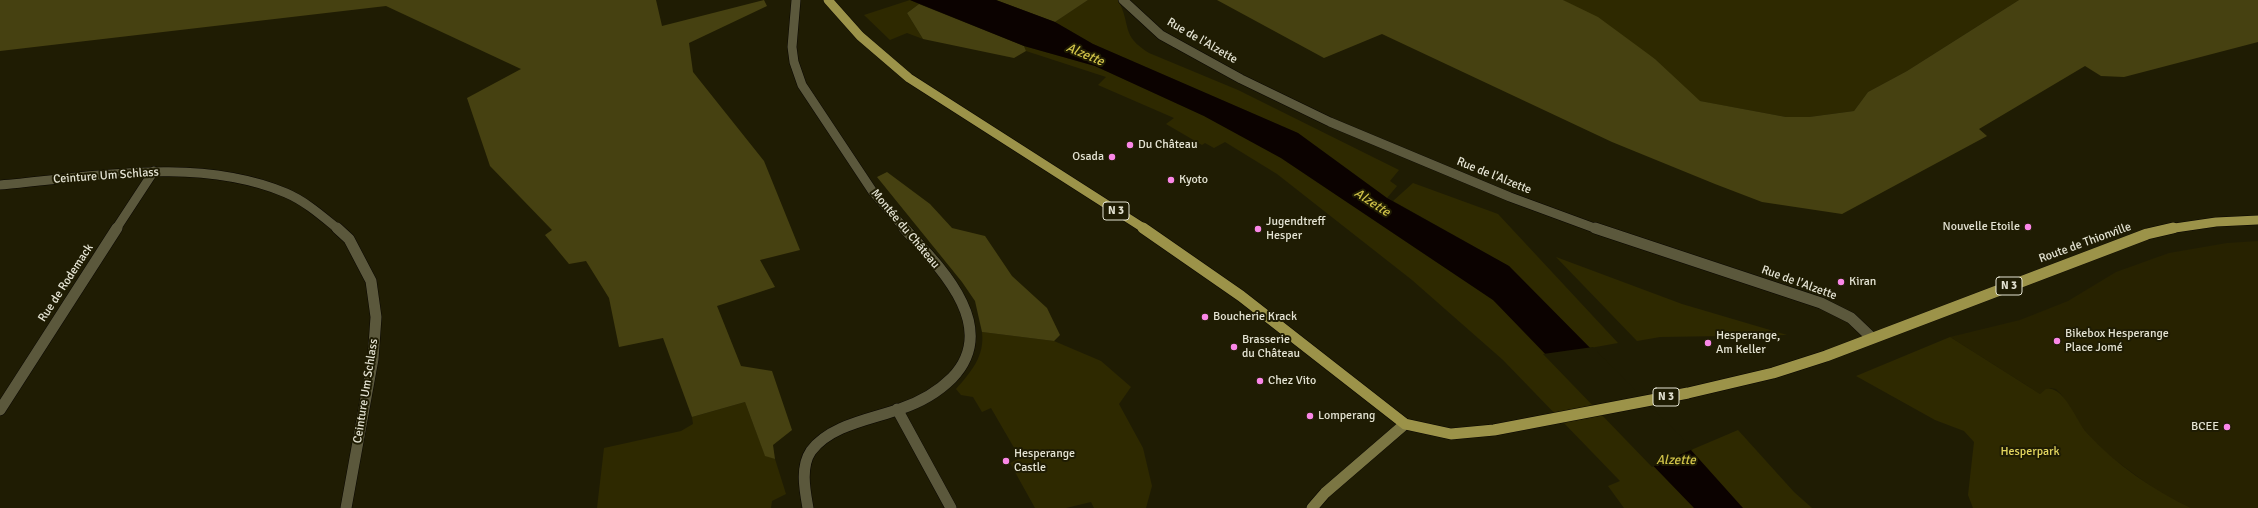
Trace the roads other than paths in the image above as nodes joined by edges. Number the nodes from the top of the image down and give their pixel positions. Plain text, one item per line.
1 (796, 0) edge
2 (828, 0) edge
3 (1123, 0) edge
4 (154, 171) junction
5 (0, 185) edge
6 (2258, 220) edge
7 (1872, 338) junction
8 (0, 410) edge
9 (897, 410) junction
10 (1405, 424) junction
11 (346, 508) edge
12 (808, 508) edge
13 (951, 508) edge
14 (1312, 508) edge

1 - 9 street, Montée du Château
2 - 10 main road, N 3
3 - 7 street, Rue de l'Alzette
4 - 5 street, Ceinture Um Schlass
4 - 8 street, Rue de Rodemack
4 - 11 street, Ceinture Um Schlass
6 - 7 main road, Route de Thionville / N 3
7 - 10 main road, N 3
9 - 12 street, Montée du Château
9 - 13 street
10 - 14 main road

